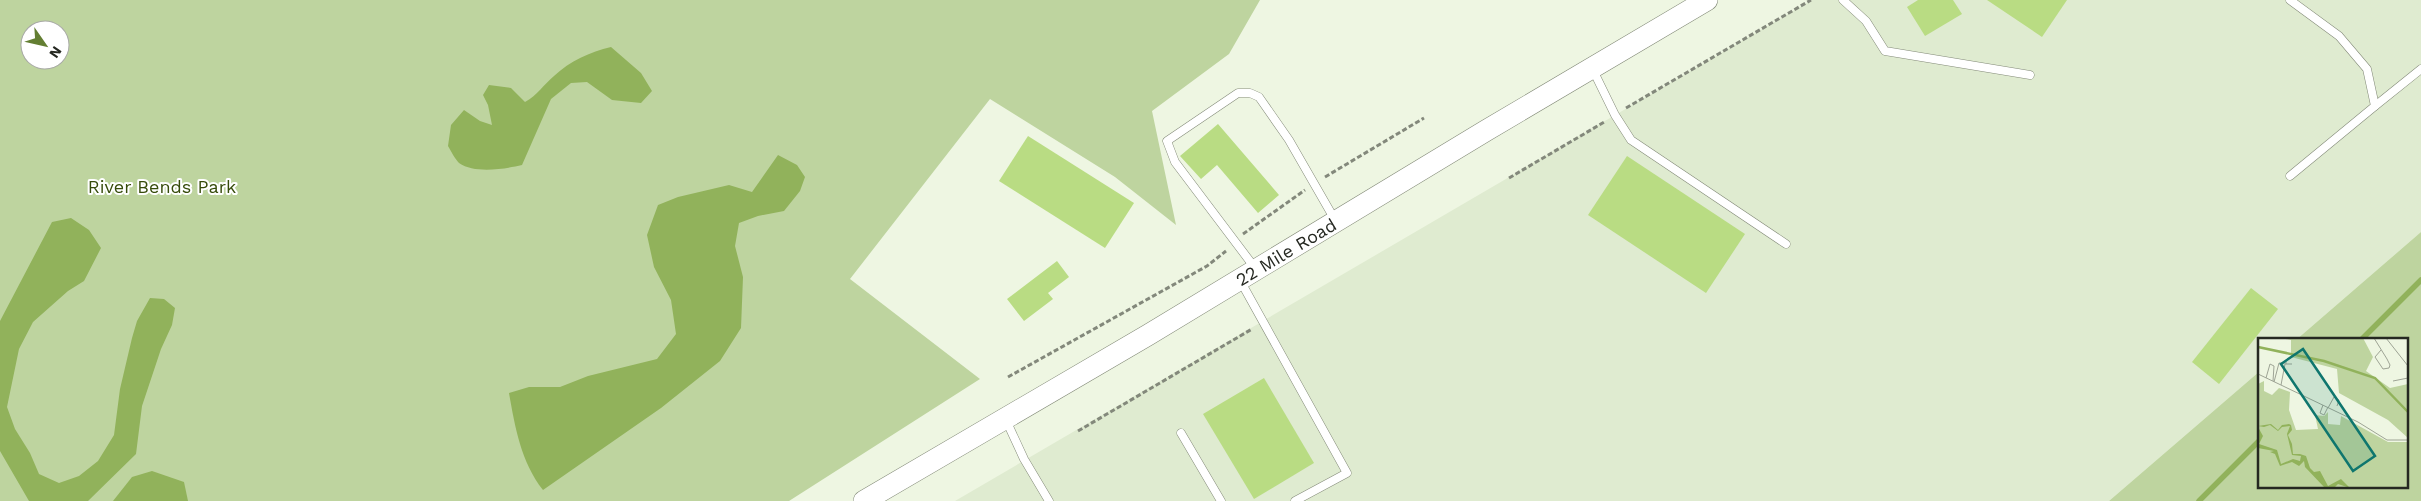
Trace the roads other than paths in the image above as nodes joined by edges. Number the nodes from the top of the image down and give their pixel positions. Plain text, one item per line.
1 (1707, 0) edge
2 (1843, 0) edge
3 (2290, 0) edge
4 (1592, 68) junction
5 (2421, 69) edge
6 (2030, 75) dead end
7 (2375, 106) junction
8 (2290, 176) dead end
9 (1336, 221) junction
10 (1786, 244) dead end
11 (1248, 275) junction
12 (1005, 418) junction
13 (1181, 433) dead end
14 (864, 501) edge
15 (1049, 501) edge
16 (1221, 501) edge
17 (1295, 501) edge

1 - 4 street, 22 Mile Road
2 - 6 lane
3 - 7 lane
4 - 9 street, 22 Mile Road
4 - 10 lane
5 - 7 lane
7 - 8 lane
9 - 11 street, 22 Mile Road
9 - 11 lane
11 - 12 street, 22 Mile Road
11 - 17 lane
12 - 14 street, 22 Mile Road
12 - 15 lane
13 - 16 lane

